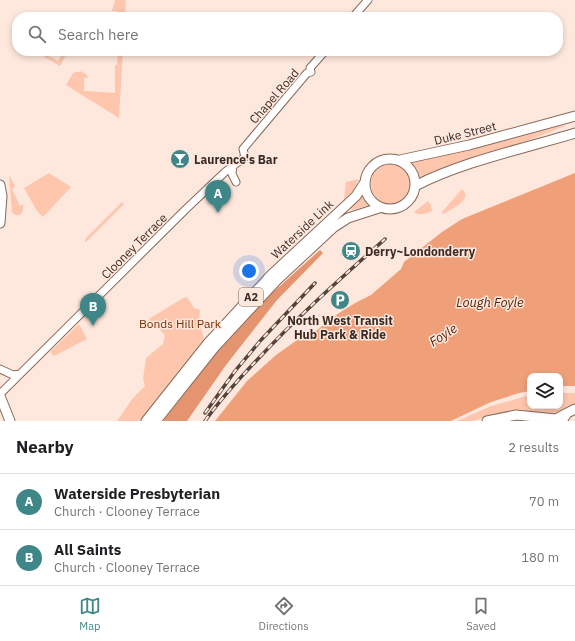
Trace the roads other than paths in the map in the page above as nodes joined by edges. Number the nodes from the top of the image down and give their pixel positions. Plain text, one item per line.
1 (368, 0) edge
2 (357, 12) edge
3 (320, 56) edge
4 (575, 116) edge
5 (575, 124) edge
6 (536, 127) junction
7 (575, 133) edge
8 (535, 145) junction
9 (245, 157) joint
10 (400, 160) junction
11 (233, 165) junction
12 (236, 182) dead end
13 (365, 182) junction
14 (0, 185) edge
15 (415, 186) junction
16 (379, 208) junction
17 (0, 223) edge
18 (0, 369) edge
19 (20, 374) junction
20 (0, 395) edge
21 (568, 414) edge
22 (10, 421) edge
23 (146, 421) edge
24 (156, 421) edge
25 (487, 421) edge

1 - 2 main road
3 - 9 main road, Chapel Road
4 - 6 highway, Duke Street / A2
5 - 6 highway, Duke Street / A2
5 - 8 highway, Duke Street / A2
6 - 10 highway, Duke Street / A2
7 - 8 highway, Duke Street / A2
8 - 15 highway, Duke Street / A2
9 - 11 main road, Clooney Terrace
10 - 13 highway, A2
10 - 15 highway
11 - 12 main road
11 - 19 main road, Clooney Terrace
13 - 16 highway
13 - 23 highway, Waterside Link / A2
14 - 17 highway
15 - 16 highway, A2
16 - 24 highway, Waterside Link / A2
18 - 19 main road
19 - 20 main road, Clooney Terrace
20 - 22 highway
21 - 25 highway

